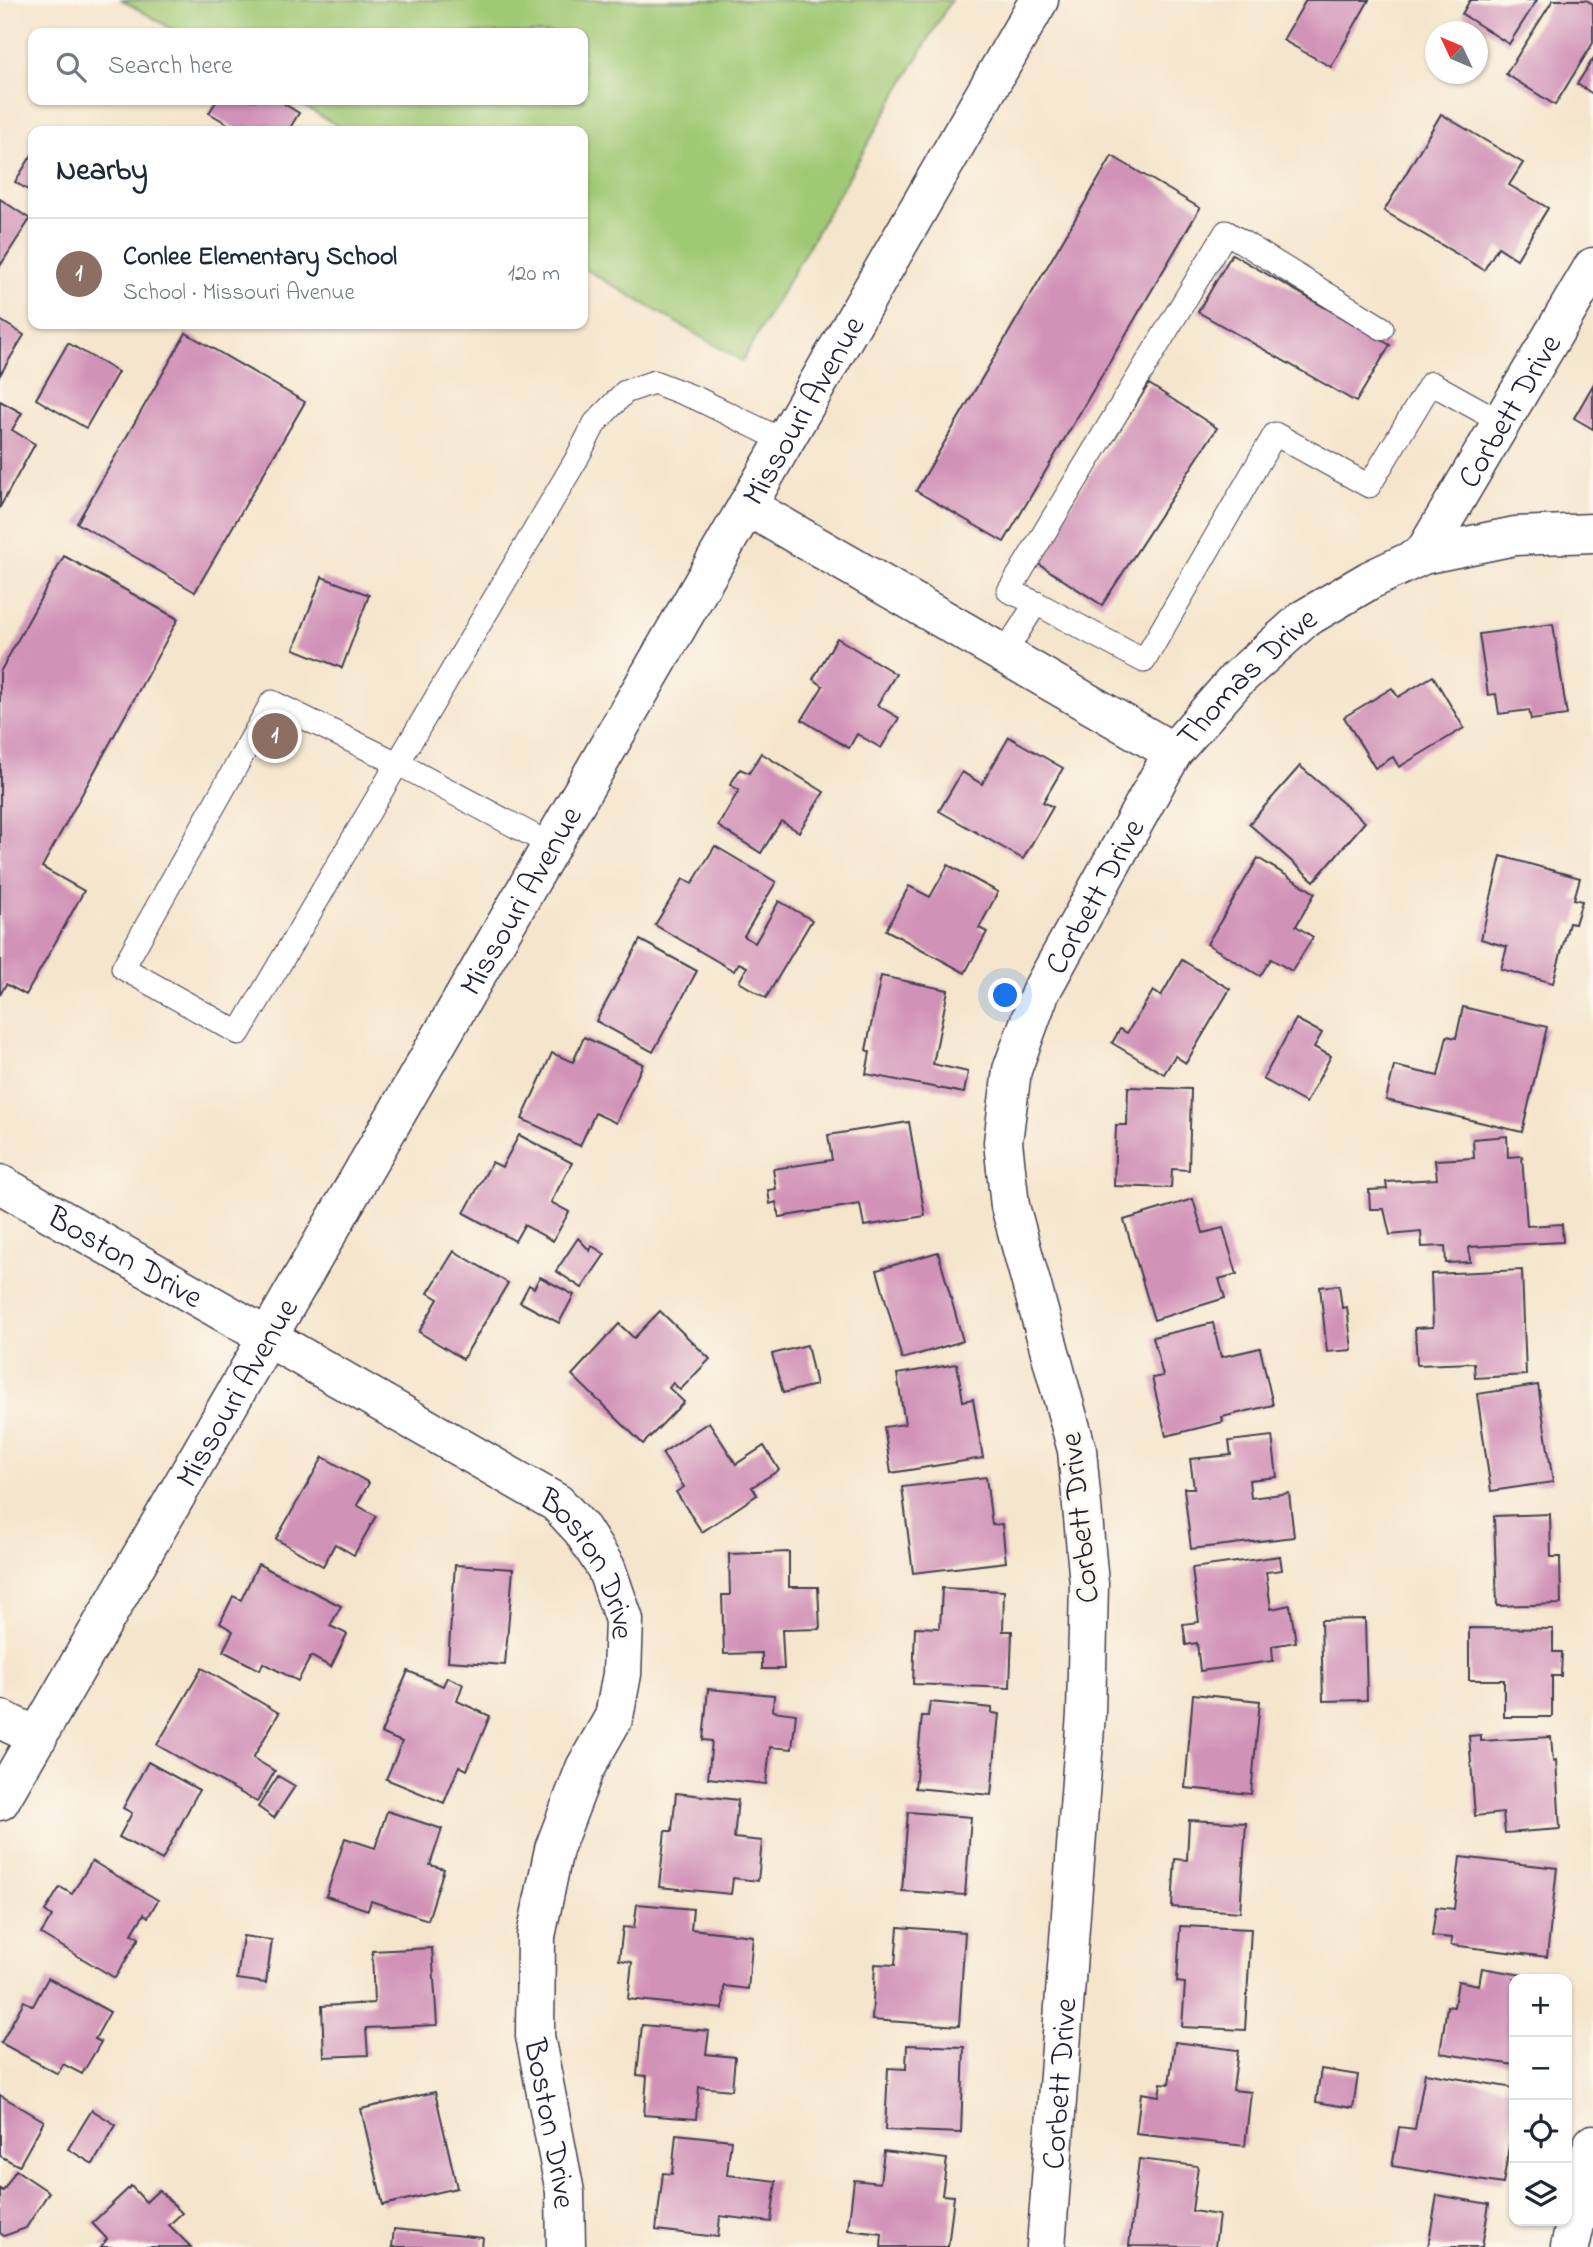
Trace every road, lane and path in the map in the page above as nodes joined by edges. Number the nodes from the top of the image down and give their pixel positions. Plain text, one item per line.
1 (1039, 0) edge
2 (1593, 267) edge
3 (1382, 328) dead end
4 (1503, 424) junction
5 (784, 441) junction
6 (747, 506) junction
7 (1593, 533) edge
8 (1423, 555) junction
9 (1036, 603) junction
10 (1004, 654) junction
11 (1173, 752) junction
12 (397, 763) junction
13 (551, 845) junction
14 (0, 1184) edge
15 (266, 1338) junction
16 (0, 1719) edge
17 (38, 1737) junction
18 (0, 1801) edge
19 (1593, 2144) edge
20 (566, 2247) edge
21 (1045, 2247) edge
22 (1570, 2247) edge

1 - 5 street, Missouri Avenue
2 - 4 street, Corbett Drive
3 - 9 lane
4 - 8 street, Corbett Drive
4 - 9 lane
5 - 6 street, Missouri Avenue
5 - 12 lane
6 - 10 street, Thomas Drive
6 - 13 street, Missouri Avenue
7 - 8 street, Thomas Drive
8 - 11 street, Thomas Drive
9 - 10 lane
10 - 11 street, Thomas Drive
11 - 21 street, Corbett Drive
12 - 12 lane
12 - 13 lane
13 - 15 street, Missouri Avenue
14 - 15 street, Boston Drive
15 - 17 street, Missouri Avenue
15 - 20 street, Boston Drive
16 - 17 street
17 - 18 street, Missouri Avenue
19 - 22 street

